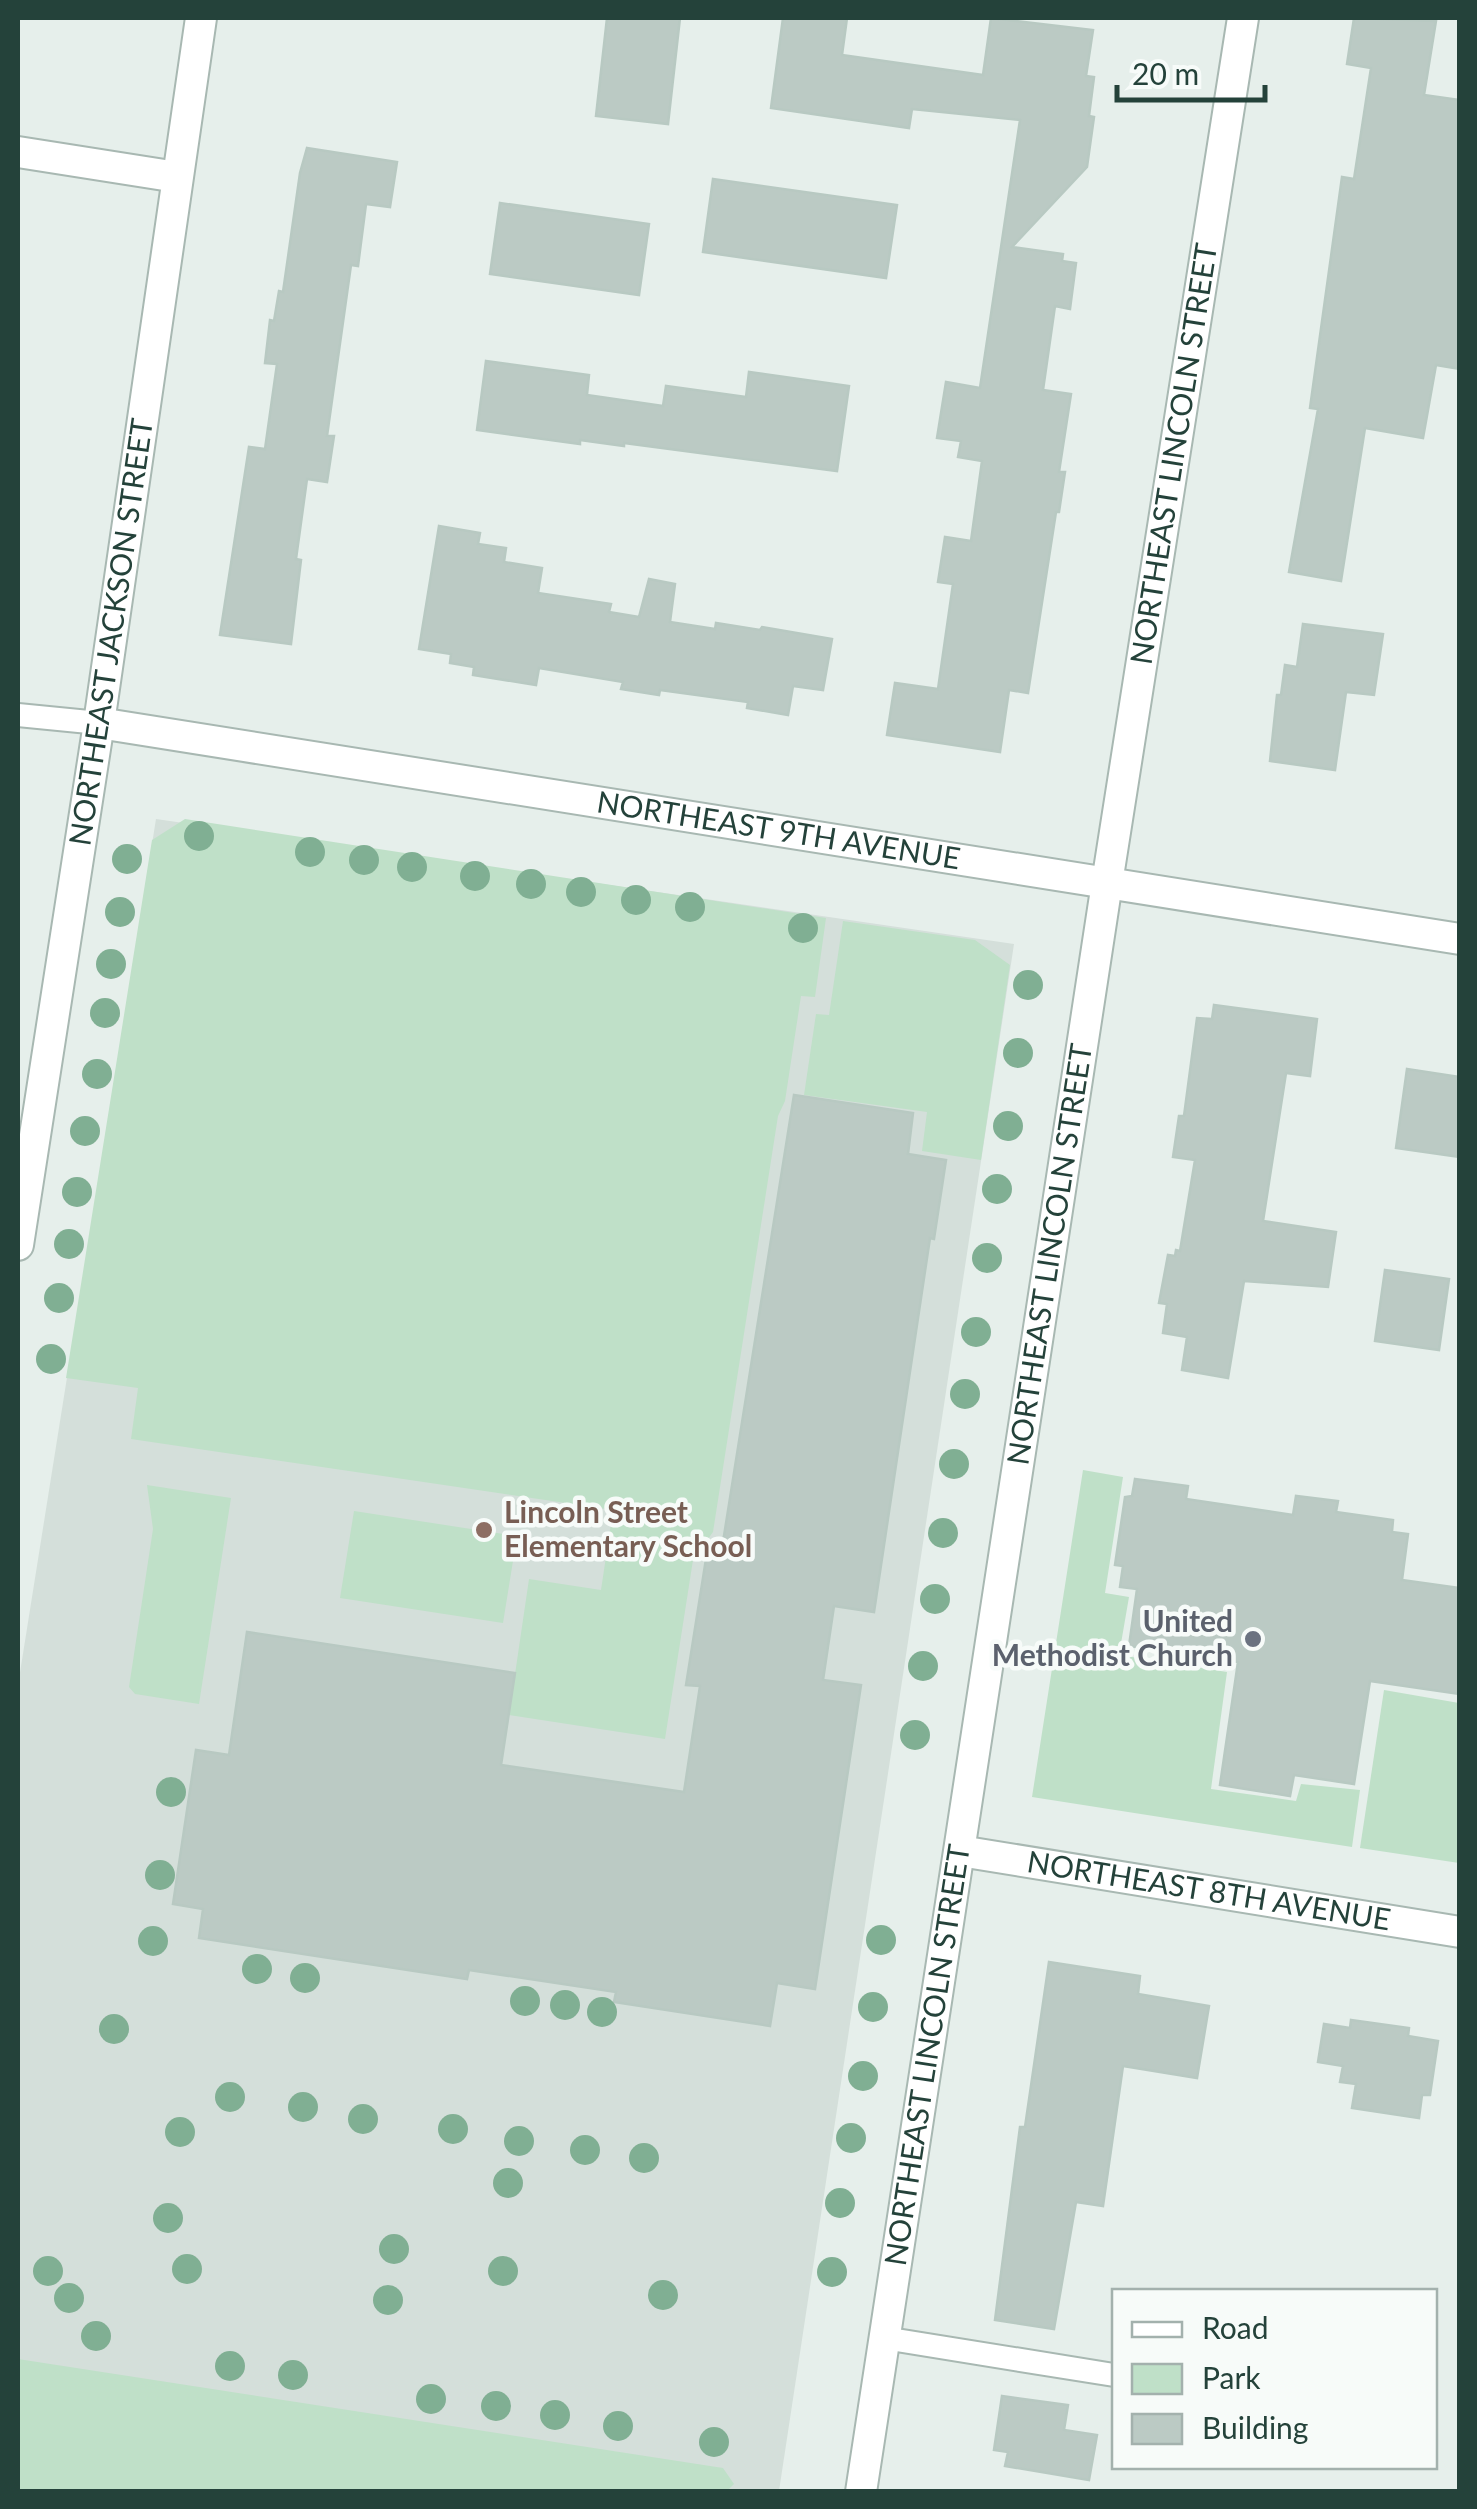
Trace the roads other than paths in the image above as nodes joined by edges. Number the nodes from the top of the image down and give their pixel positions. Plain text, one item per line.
1 (201, 18) edge
2 (1243, 18) edge
3 (18, 152) edge
4 (177, 177) junction
5 (18, 715) edge
6 (99, 723) junction
7 (1107, 883) junction
8 (1460, 939) edge
9 (18, 1244) edge
10 (960, 1851) junction
11 (1460, 1932) edge
12 (884, 2338) junction
13 (1112, 2376) edge
14 (862, 2492) edge

1 - 4 street, NORTHEAST JACKSON STREET
2 - 7 street, NORTHEAST LINCOLN STREET
3 - 4 street
4 - 6 street, NORTHEAST JACKSON STREET
5 - 6 lane
6 - 7 street, NORTHEAST 9TH AVENUE
6 - 9 street, NORTHEAST JACKSON STREET
7 - 8 street, NORTHEAST 9TH AVENUE
7 - 10 street, NORTHEAST LINCOLN STREET
10 - 11 street, NORTHEAST 8TH AVENUE
10 - 12 street, NORTHEAST LINCOLN STREET
12 - 13 lane
12 - 14 street, NORTHEAST LINCOLN STREET

